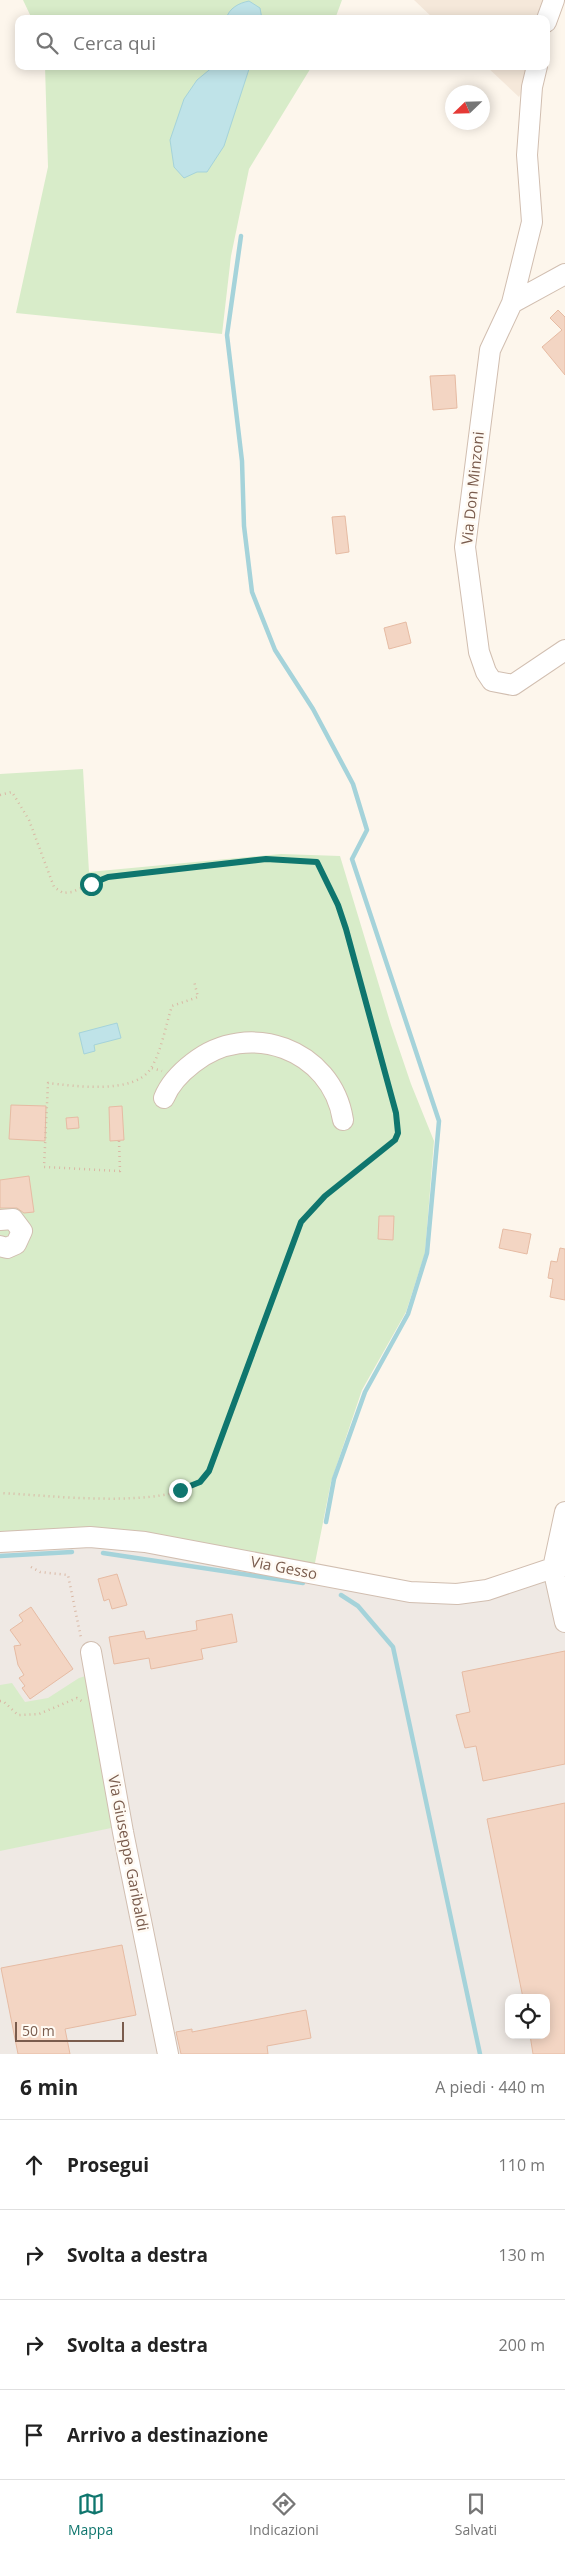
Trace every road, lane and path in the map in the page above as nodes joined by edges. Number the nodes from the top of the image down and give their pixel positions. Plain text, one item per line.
1 (554, 0) edge
2 (549, 15) edge
3 (535, 70) edge
4 (565, 274) edge
5 (512, 304) junction
6 (565, 650) edge
7 (0, 795) edge
8 (194, 981) dead end
9 (164, 1098) dead end
10 (343, 1120) dead end
11 (120, 1141) dead end
12 (0, 1220) edge
13 (0, 1246) edge
14 (0, 1493) edge
15 (565, 1512) edge
16 (0, 1542) edge
17 (31, 1567) dead end
18 (559, 1567) edge
19 (565, 1622) edge
20 (86, 1647) joint
21 (89, 1700) dead end
22 (0, 1701) edge
23 (168, 2054) edge

1 - 2 street
3 - 5 street
4 - 5 street
5 - 6 street, Via Don Minzoni
7 - 14 path
8 - 11 path
9 - 10 street
12 - 13 street
15 - 18 street
16 - 18 street, Via Gesso
17 - 20 path
18 - 19 street
20 - 23 street, Via Giuseppe Garibaldi
21 - 22 path

